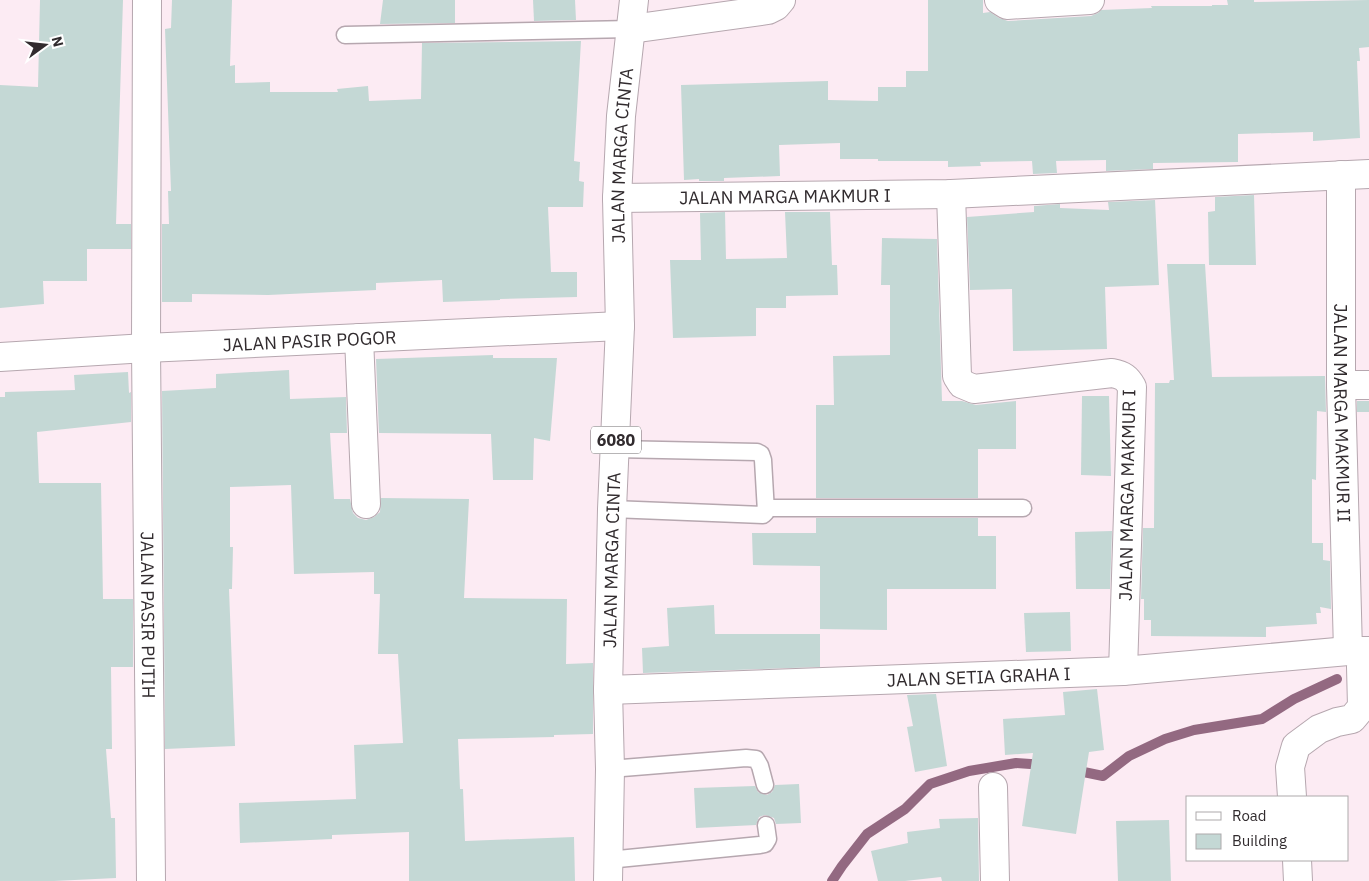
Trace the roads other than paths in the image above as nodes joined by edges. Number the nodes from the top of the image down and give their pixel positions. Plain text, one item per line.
1 (147, 0) edge
2 (634, 0) edge
3 (781, 0) edge
4 (999, 0) edge
5 (1090, 0) edge
6 (631, 28) junction
7 (345, 35) dead end
8 (1369, 174) edge
9 (1341, 175) junction
10 (951, 194) junction
11 (617, 198) junction
12 (620, 326) junction
13 (359, 338) junction
14 (146, 348) junction
15 (0, 357) edge
16 (1341, 385) junction
17 (1369, 385) edge
18 (615, 449) junction
19 (366, 504) dead end
20 (766, 508) junction
21 (1023, 508) dead end
22 (612, 509) junction
23 (1360, 651) edge
24 (1123, 671) junction
25 (608, 690) junction
26 (610, 769) junction
27 (765, 785) dead end
28 (993, 787) dead end
29 (1292, 796) edge
30 (766, 825) dead end
31 (1297, 861) edge
32 (608, 870) edge
33 (151, 881) edge
34 (995, 881) edge
35 (1298, 881) edge

1 - 14 street, JALAN PASIR PUTIH
2 - 6 street, JALAN MARGA CINTA / 6080
3 - 6 street
4 - 5 street
6 - 7 lane
6 - 11 street, JALAN MARGA CINTA / 6080
8 - 9 street, JALAN MARGA MAKMUR I
9 - 10 street, JALAN MARGA MAKMUR I
9 - 16 street, JALAN MARGA MAKMUR II
10 - 11 street, JALAN MARGA MAKMUR I
10 - 24 street, JALAN MARGA MAKMUR I
11 - 12 street, JALAN MARGA CINTA / 6080
12 - 13 street, JALAN PASIR POGOR
12 - 18 street, JALAN MARGA CINTA / 6080
13 - 14 street, JALAN PASIR POGOR
13 - 19 street
14 - 15 street, JALAN PASIR POGOR
14 - 33 street, JALAN PASIR PUTIH
16 - 17 street
16 - 23 street, JALAN MARGA MAKMUR II
18 - 20 lane
18 - 22 street, JALAN MARGA CINTA / 6080
20 - 21 lane
20 - 22 lane
22 - 25 street, JALAN MARGA CINTA / 6080
23 - 24 street, JALAN SETIA GRAHA I
23 - 29 street, JALAN MARGA MAKMUR II
24 - 25 street, JALAN SETIA GRAHA I
25 - 26 street, JALAN MARGA CINTA / 6080
26 - 27 lane
26 - 32 street, JALAN MARGA CINTA / 6080
28 - 34 street
30 - 32 lane
31 - 35 street

